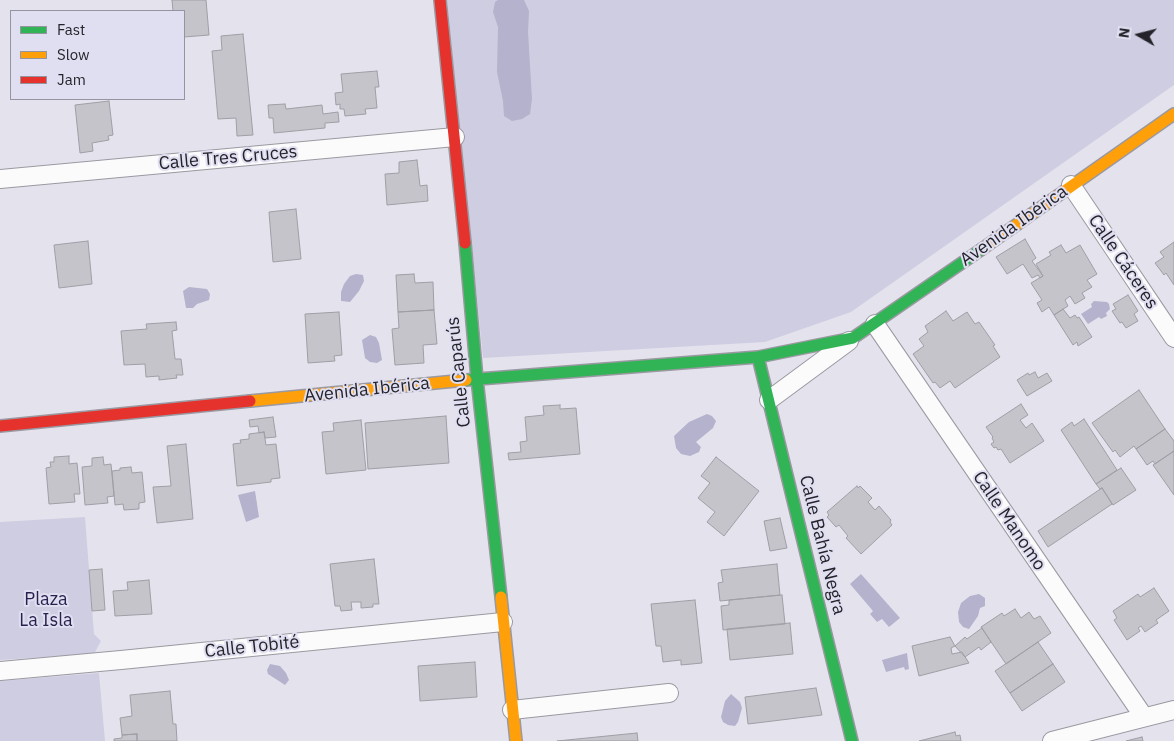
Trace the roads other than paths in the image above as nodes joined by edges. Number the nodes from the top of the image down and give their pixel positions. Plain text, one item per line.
1 (440, 0) edge
2 (1174, 114) edge
3 (455, 137) junction
4 (0, 179) edge
5 (1071, 186) junction
6 (875, 324) junction
7 (853, 338) junction
8 (1174, 338) edge
9 (758, 357) junction
10 (477, 379) junction
11 (769, 400) junction
12 (0, 426) edge
13 (503, 622) junction
14 (0, 671) edge
15 (669, 693) dead end
16 (512, 710) junction
17 (1174, 710) edge
18 (1144, 717) junction
19 (516, 741) edge
20 (852, 741) edge
21 (1052, 741) edge

1 - 3 street, Calle Caparús
2 - 5 street, Avenida Ibérica
3 - 4 street, Calle Tres Cruces
3 - 10 street, Calle Caparús
5 - 6 street, Avenida Ibérica
5 - 8 street, Calle Cáceres
6 - 7 street, Avenida Ibérica
6 - 18 street, Calle Manomo
7 - 9 street, Avenida Ibérica
7 - 11 street, Avenida Ibérica
9 - 10 street, Avenida Ibérica
9 - 11 street, Calle Bahía Negra
10 - 12 street, Avenida Ibérica
10 - 13 street, Calle Caparús
11 - 20 street, Calle Bahía Negra
13 - 14 street, Calle Tobité
13 - 16 street, Calle Caparús
15 - 16 street
16 - 19 street, Calle Caparús
17 - 18 street
18 - 21 street

